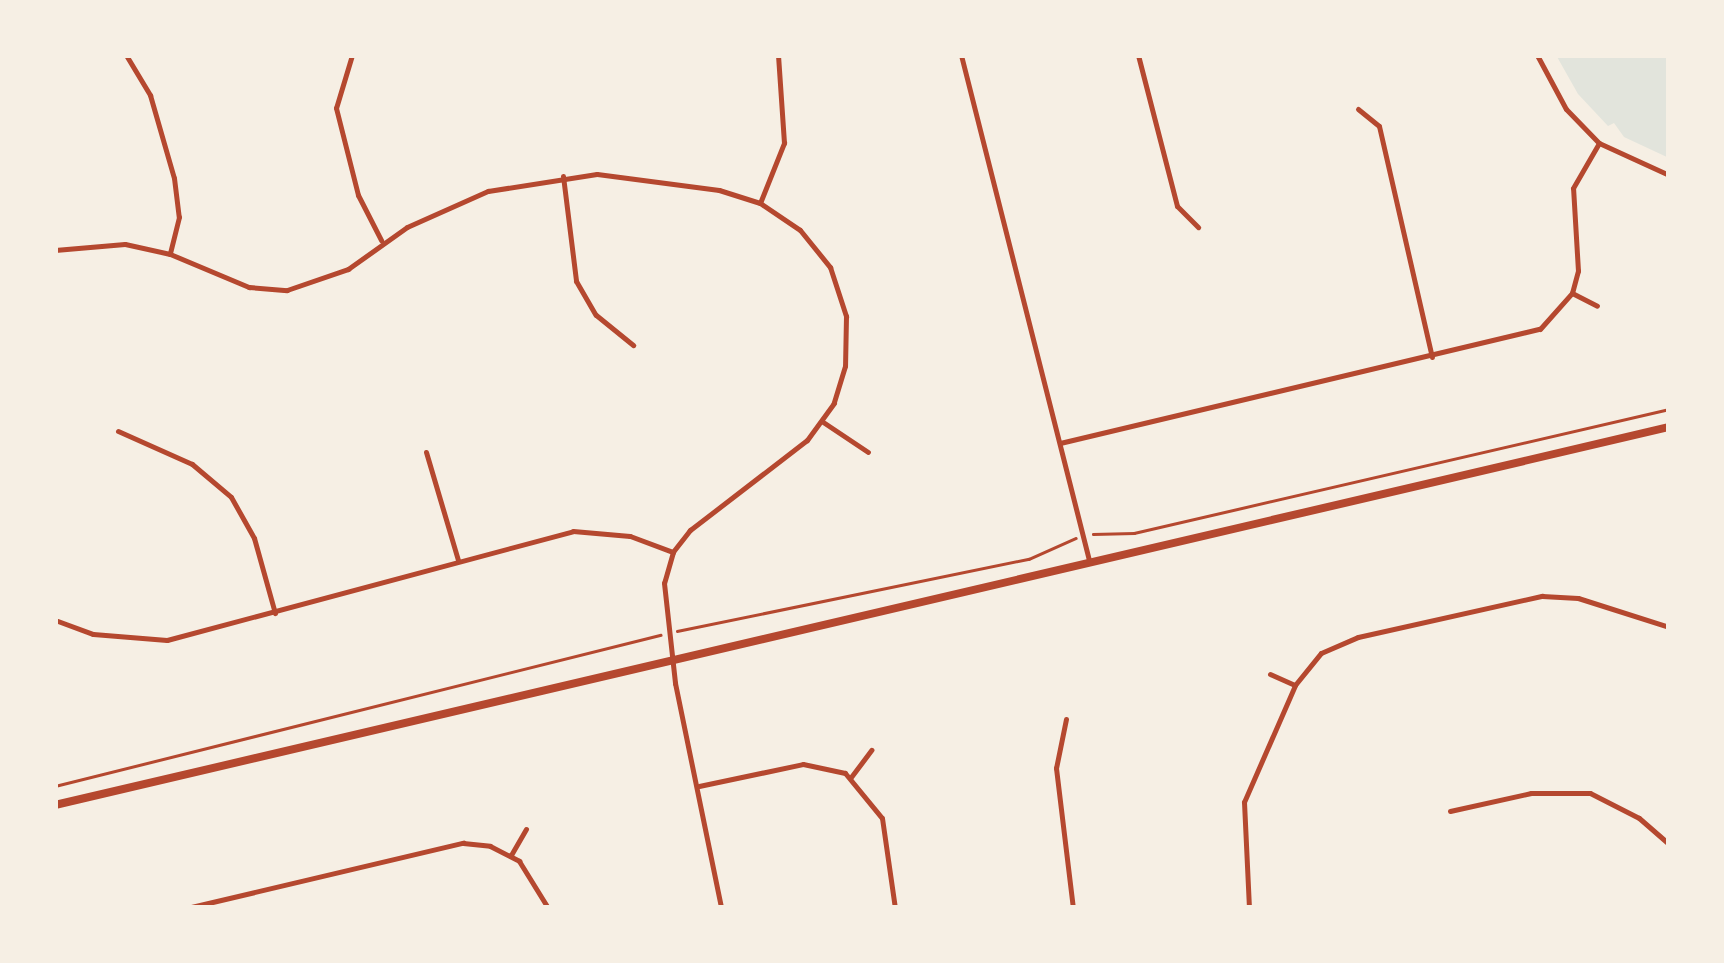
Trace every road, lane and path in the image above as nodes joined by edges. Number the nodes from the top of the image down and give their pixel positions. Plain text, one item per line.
1 (126, 55) edge
2 (352, 55) edge
3 (778, 55) edge
4 (960, 55) edge
5 (1138, 55) edge
6 (1537, 55) edge
7 (1358, 109) dead end
8 (1599, 143) junction
9 (563, 176) junction
10 (1669, 176) edge
11 (760, 204) junction
12 (1198, 227) dead end
13 (382, 241) junction
14 (55, 250) edge
15 (170, 254) junction
16 (1572, 293) junction
17 (1597, 306) dead end
18 (633, 345) dead end
19 (1432, 357) junction
20 (1669, 410) edge
21 (823, 422) junction
22 (1669, 427) edge
23 (118, 431) dead end
24 (1060, 443) junction
25 (426, 452) dead end
26 (868, 452) dead end
27 (1091, 535) dead end
28 (1074, 538) dead end
29 (673, 552) junction
30 (458, 560) junction
31 (1089, 560) junction
32 (275, 613) junction
33 (55, 620) edge
34 (1669, 627) edge
35 (680, 630) dead end
36 (659, 635) dead end
37 (672, 657) junction
38 (1270, 674) dead end
39 (1295, 685) junction
40 (1066, 719) dead end
41 (870, 750) dead end
42 (851, 777) junction
43 (55, 786) edge
44 (700, 786) junction
45 (55, 806) edge
46 (1450, 811) dead end
47 (526, 829) dead end
48 (1669, 844) edge
49 (511, 854) junction
50 (187, 908) edge
51 (548, 908) edge
52 (721, 908) edge
53 (895, 908) edge
54 (1073, 908) edge
55 (1249, 908) edge

1 - 15 street
2 - 13 street
3 - 11 street
4 - 24 street
5 - 12 street
6 - 8 street
7 - 19 street
8 - 10 street
8 - 16 street
9 - 11 street
9 - 13 street
9 - 18 street
11 - 21 street
13 - 15 street
14 - 15 street
16 - 17 street
16 - 19 street
19 - 24 street
20 - 27 path
21 - 26 street
21 - 29 street
22 - 31 street
23 - 32 street
24 - 31 street
25 - 30 street
28 - 35 path
29 - 30 street
29 - 37 street
30 - 32 street
31 - 37 street
32 - 33 street
34 - 39 street
36 - 43 path
37 - 44 street
37 - 45 street
38 - 39 street
39 - 55 street
40 - 54 street
41 - 42 street
42 - 44 street
42 - 53 street
44 - 52 street
46 - 48 street
47 - 49 street
49 - 50 street
49 - 51 street

